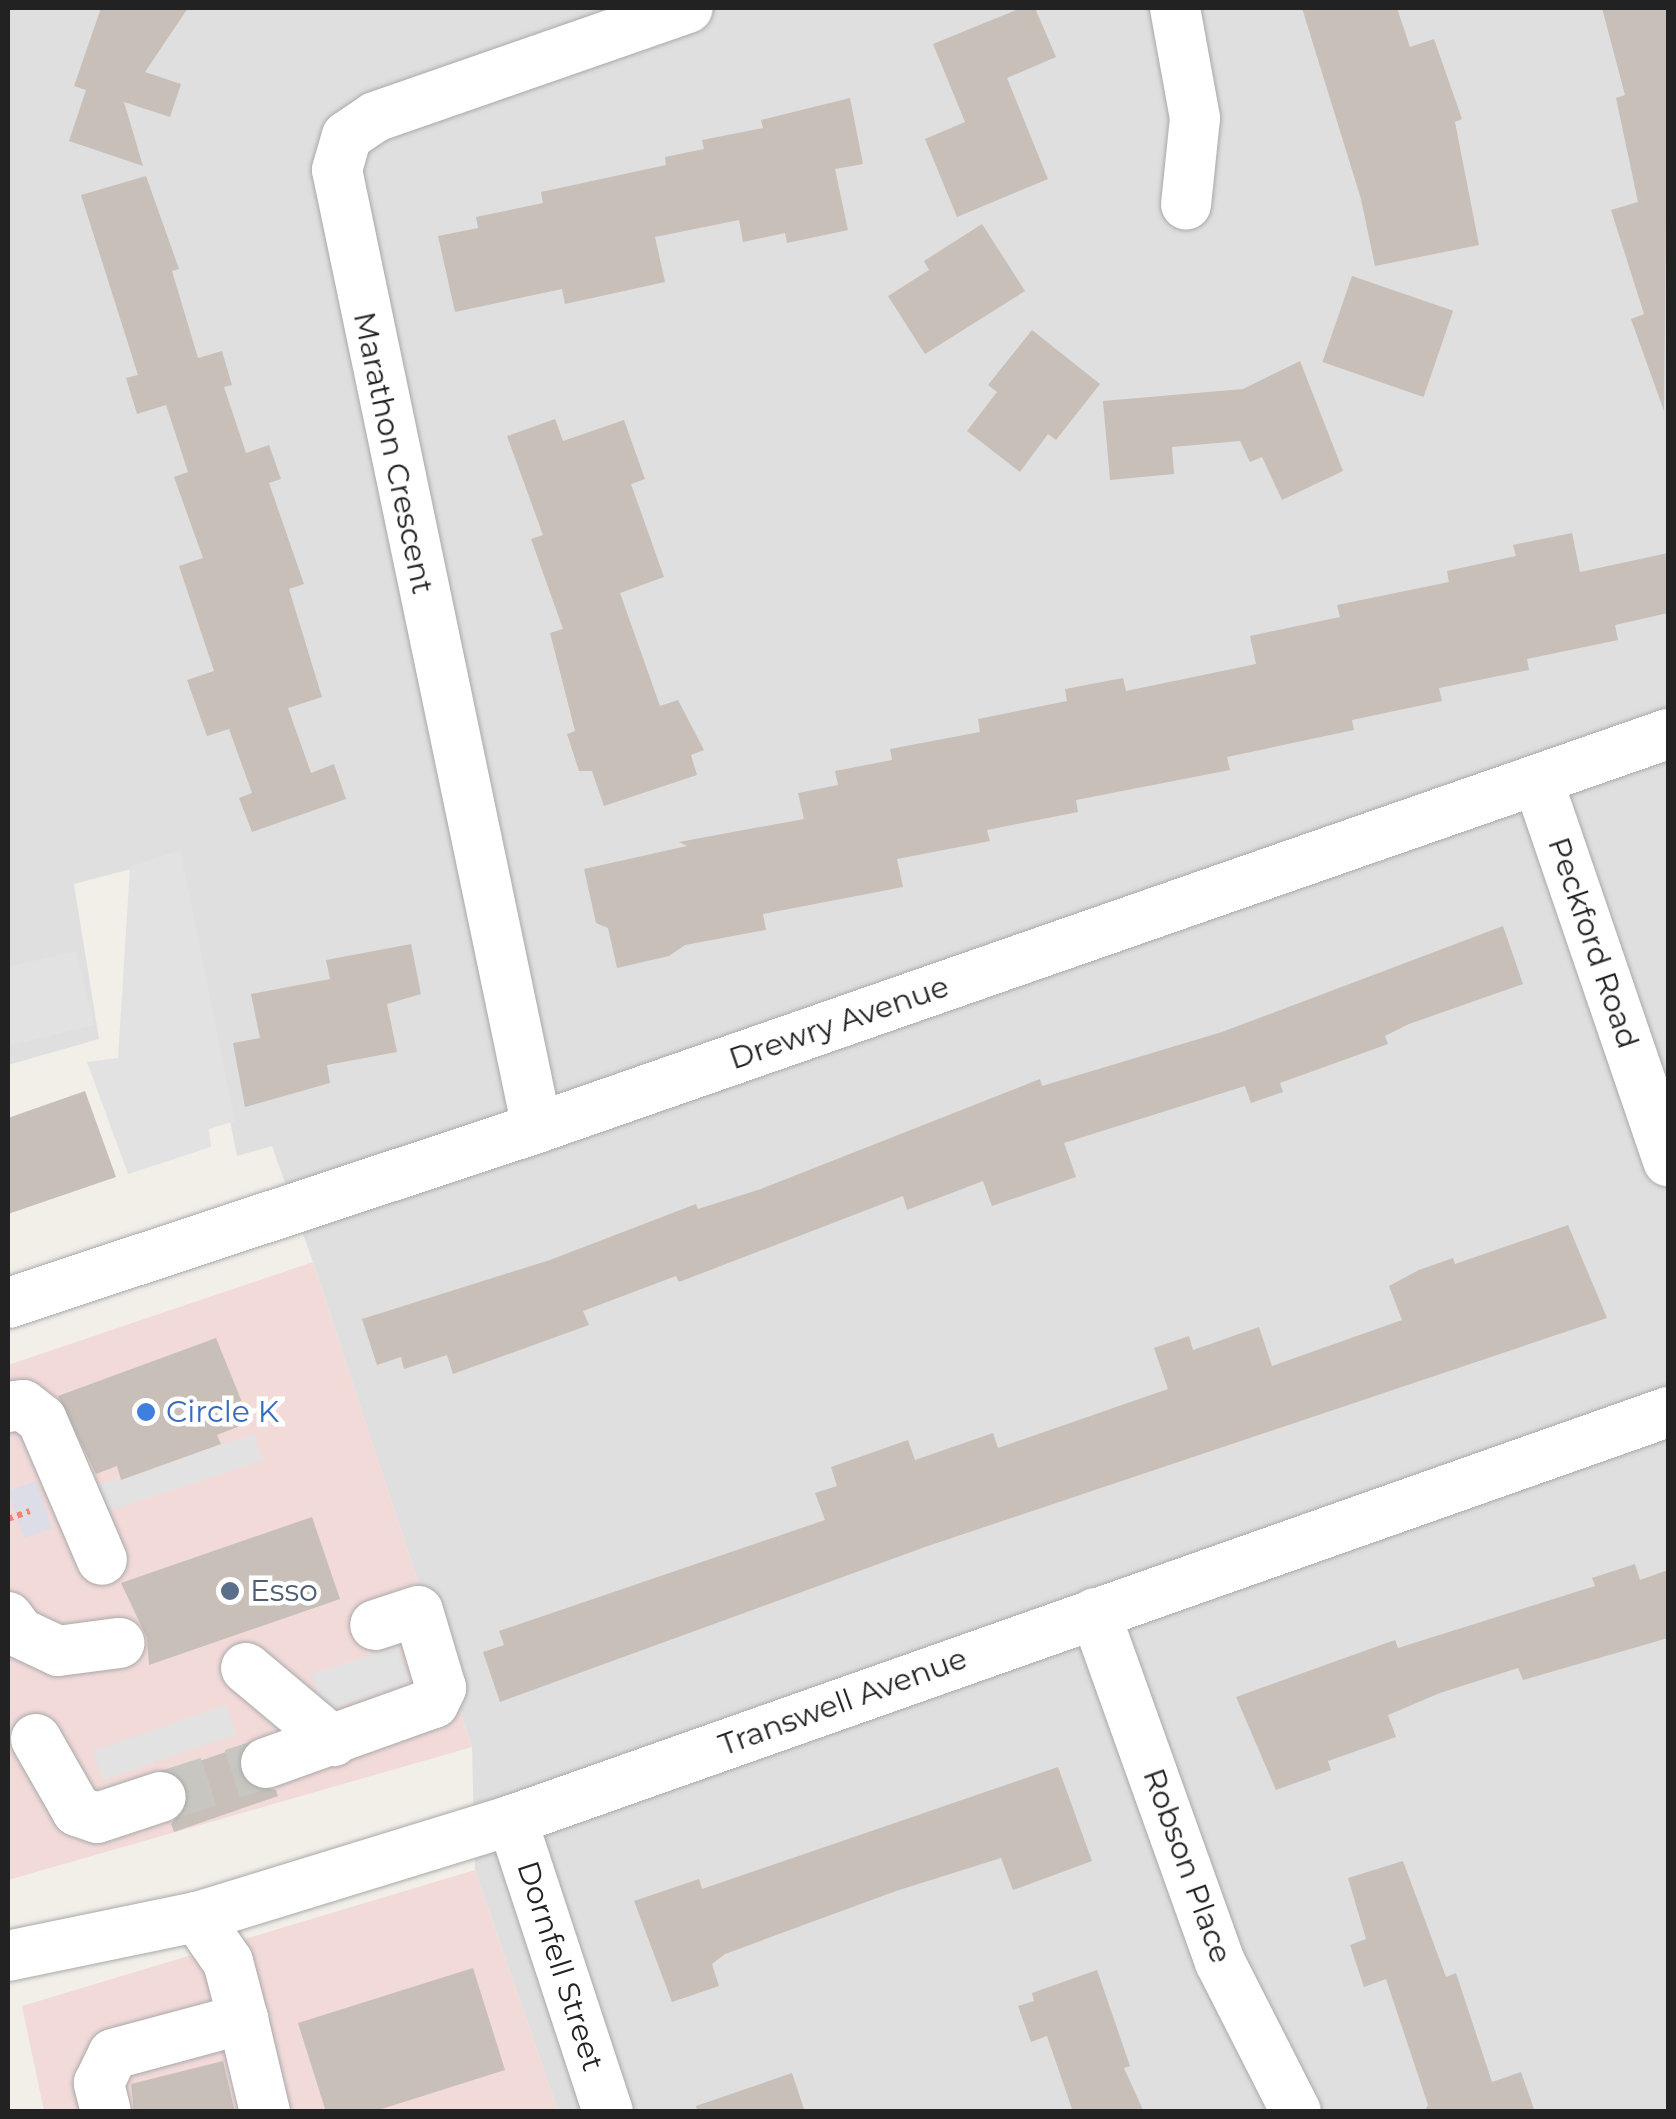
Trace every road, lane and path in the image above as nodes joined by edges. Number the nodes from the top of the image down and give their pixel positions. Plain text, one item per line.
1 (688, 8) edge
2 (1175, 8) edge
3 (1186, 205) dead end
4 (1668, 734) edge
5 (1538, 781) junction
6 (537, 1128) junction
7 (1668, 1161) edge
8 (8, 1303) edge
9 (8, 1407) edge
10 (1668, 1412) edge
11 (102, 1560) dead end
12 (1095, 1613) junction
13 (8, 1616) edge
14 (375, 1626) dead end
15 (119, 1643) dead end
16 (246, 1668) dead end
17 (36, 1739) dead end
18 (333, 1741) junction
19 (266, 1763) tunnel mouth
20 (162, 1796) tunnel mouth
21 (512, 1820) junction
22 (197, 1918) junction
23 (8, 1956) edge
24 (243, 2020) junction
25 (106, 2112) edge
26 (265, 2112) edge
27 (608, 2112) edge
28 (1296, 2112) edge

1 - 6 street, Marathon Crescent
2 - 3 street
4 - 5 street, Drewry Avenue
5 - 6 street, Drewry Avenue
5 - 7 street, Peckford Road
6 - 8 street, Drewry Avenue
9 - 11 street
10 - 12 street, Transwell Avenue
12 - 21 street, Transwell Avenue
12 - 28 street, Robson Place
13 - 15 street
14 - 18 street
16 - 18 street
17 - 20 street
18 - 19 street
21 - 22 street, Transwell Avenue
21 - 27 street, Dornfell Street
22 - 23 street, Transwell Avenue
22 - 24 street
24 - 25 street
24 - 26 street

